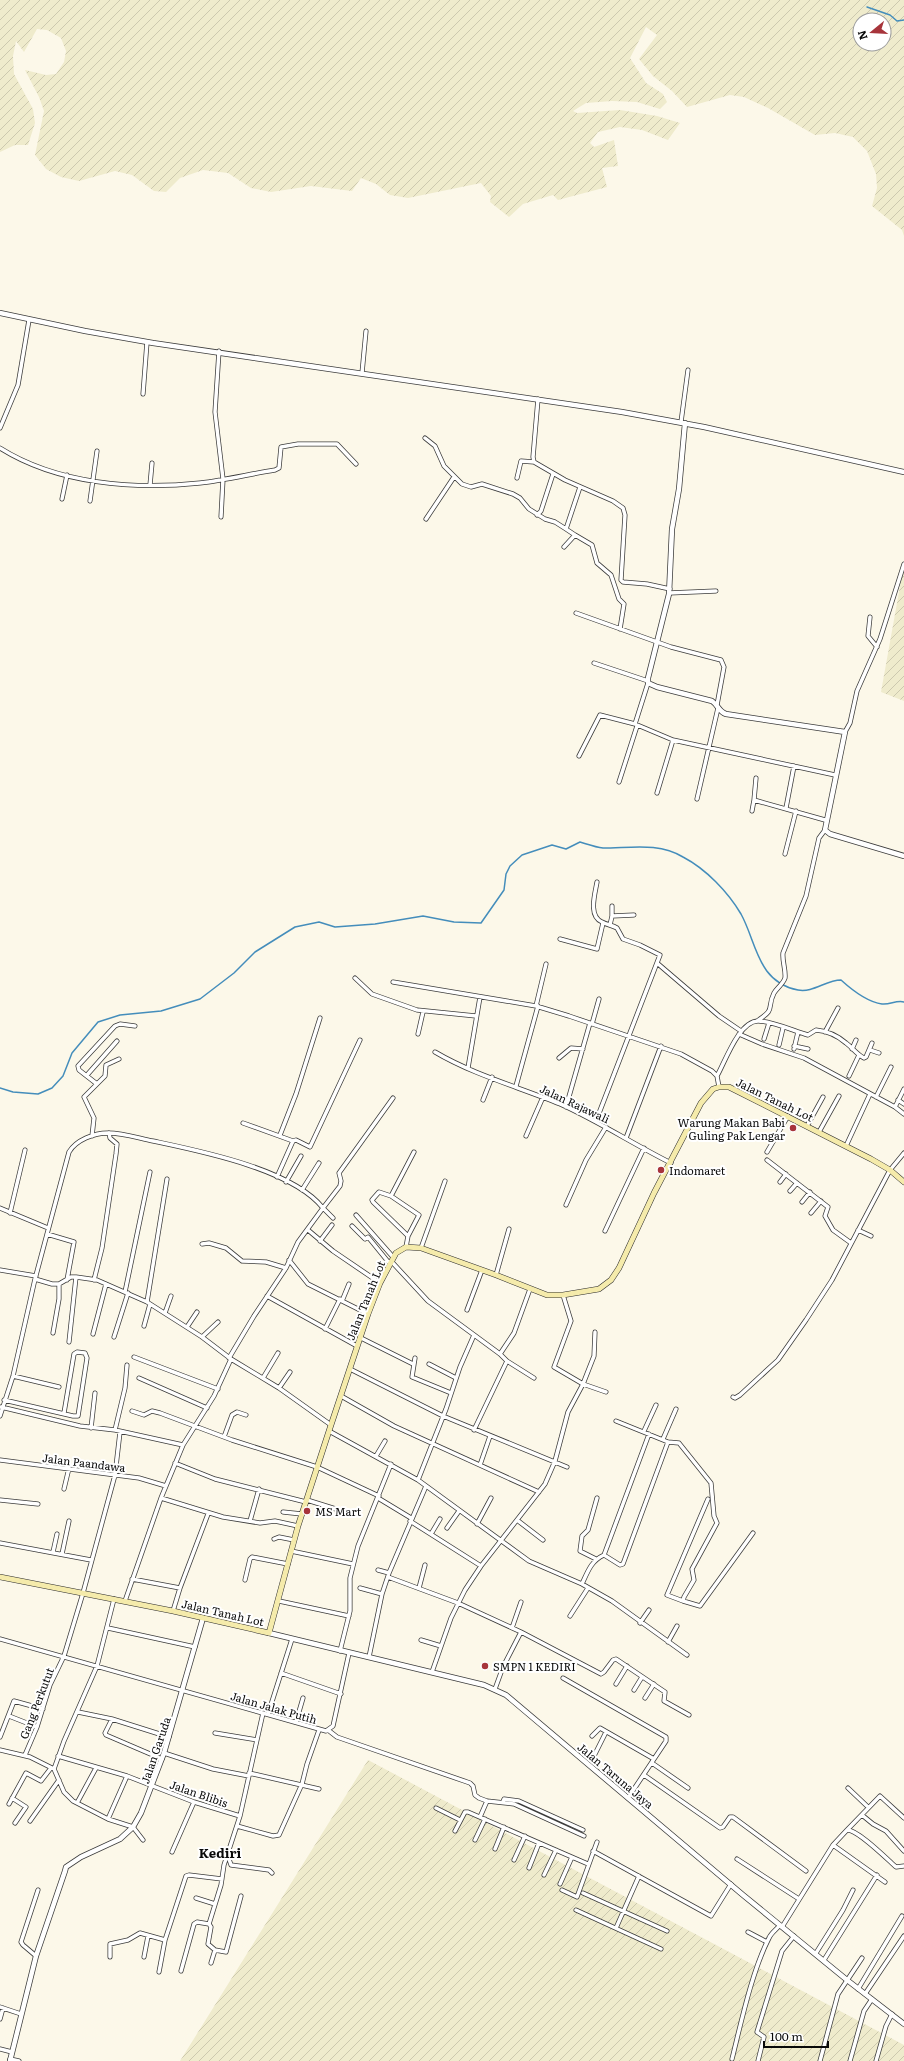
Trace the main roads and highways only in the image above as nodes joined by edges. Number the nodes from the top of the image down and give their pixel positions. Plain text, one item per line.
1 (904, 1182) edge
2 (0, 1576) edge

1 - 2 main road, Jalan Tanah Lot

